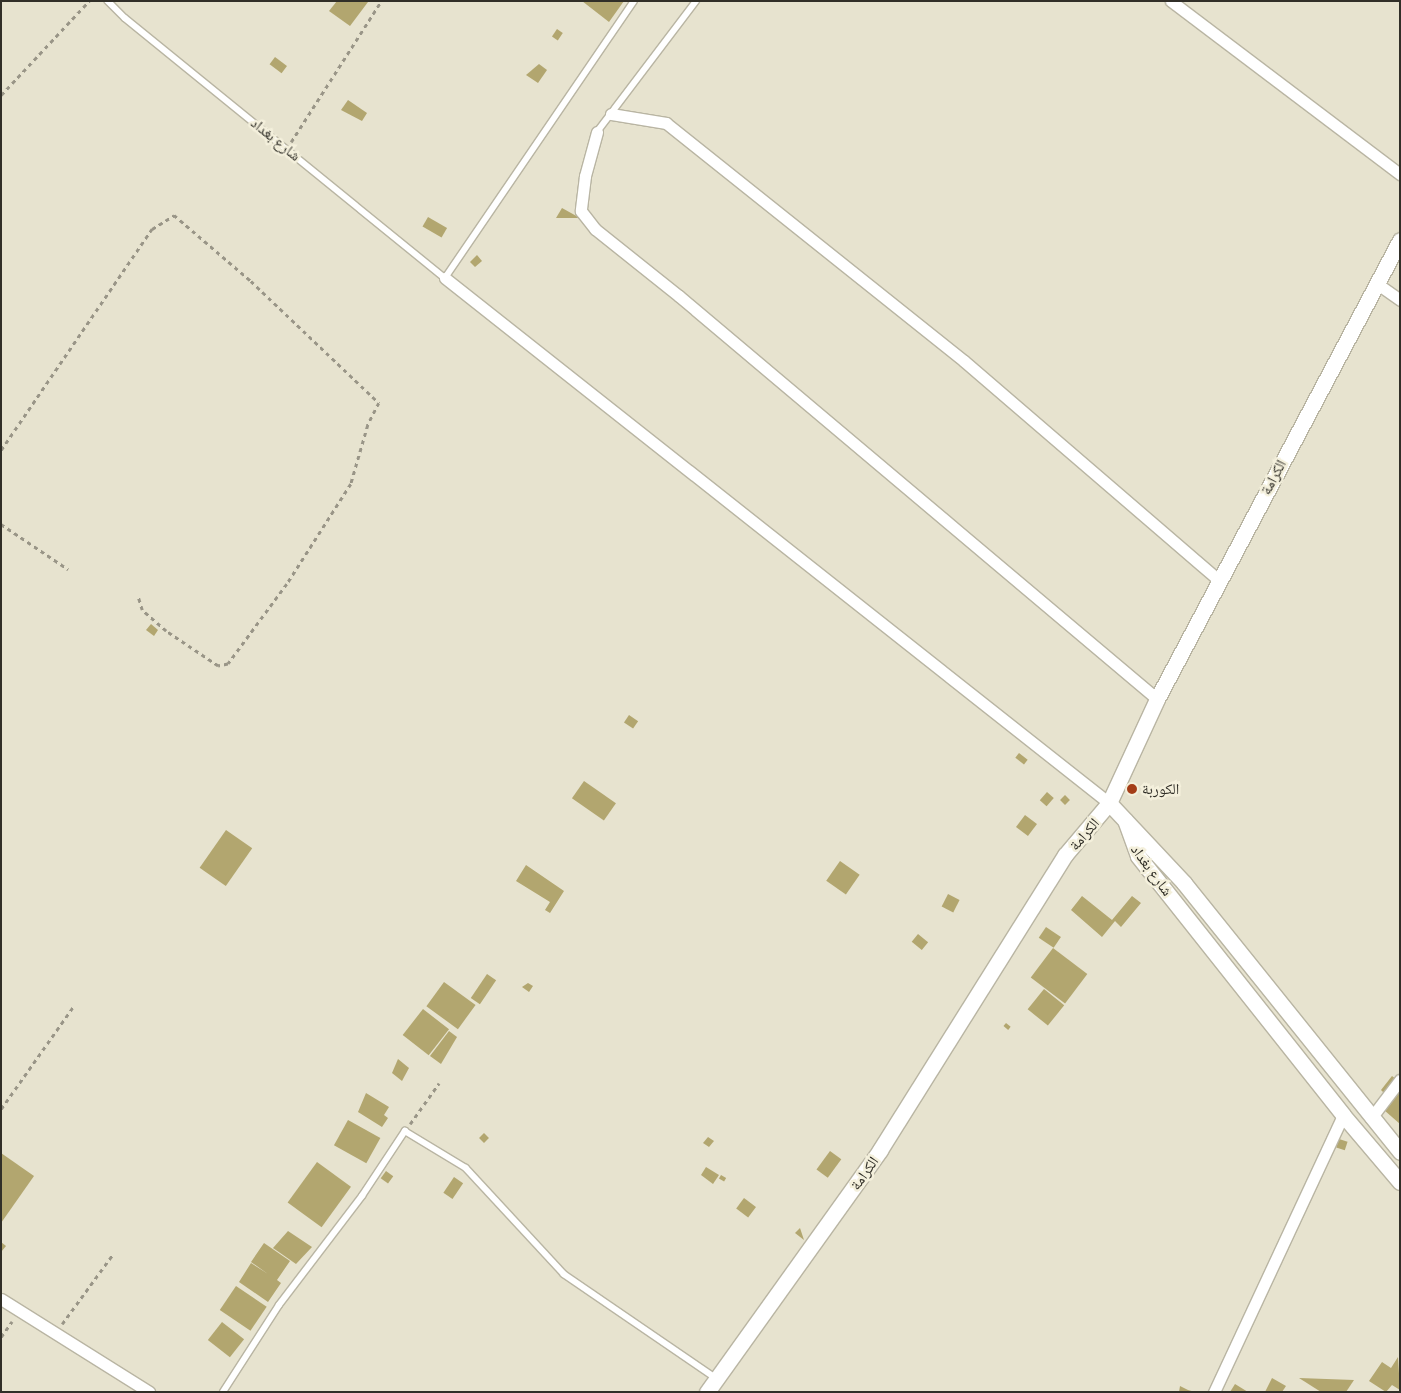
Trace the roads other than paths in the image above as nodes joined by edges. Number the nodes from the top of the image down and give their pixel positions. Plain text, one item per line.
1 (108, 1) edge
2 (634, 1) edge
3 (696, 1) edge
4 (1171, 1) edge
5 (611, 114) junction
6 (597, 132) joint
7 (1400, 174) edge
8 (1400, 240) edge
9 (445, 278) junction
10 (1376, 283) junction
11 (1400, 300) edge
12 (1219, 580) junction
13 (1157, 699) junction
14 (1110, 802) junction
15 (1125, 820) junction
16 (1400, 1080) edge
17 (1343, 1115) junction
18 (1371, 1118) junction
19 (1400, 1152) edge
20 (1400, 1182) edge
21 (1, 1299) edge
22 (716, 1378) junction
23 (149, 1392) edge
24 (223, 1392) edge
25 (707, 1392) edge
26 (1214, 1392) edge

1 - 9 lane, شارع بغداد
2 - 9 lane
3 - 5 lane
4 - 7 street
5 - 6 lane
5 - 12 street
6 - 13 street
8 - 10 main road, الكرامة
9 - 14 street
10 - 11 street
10 - 12 main road, الكرامة
12 - 13 main road, الكرامة
13 - 14 main road, الكرامة
14 - 15 main road
14 - 22 main road, الكرامة
15 - 17 main road, شارع بغداد
15 - 18 main road, شارع بغداد
16 - 18 street
17 - 20 main road, شارع بغداد
17 - 26 street
18 - 19 main road, شارع بغداد
21 - 23 street
22 - 24 lane
22 - 25 main road, الكرامة

